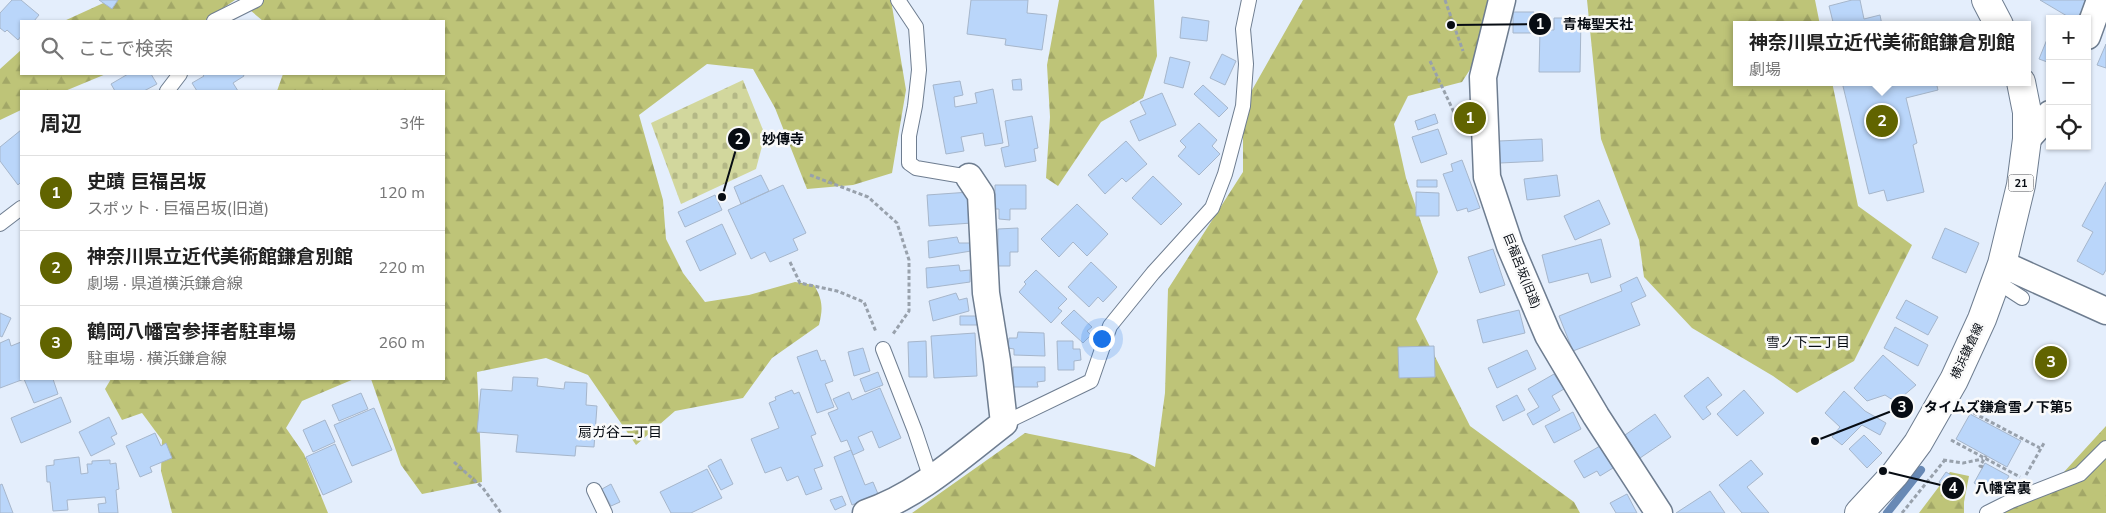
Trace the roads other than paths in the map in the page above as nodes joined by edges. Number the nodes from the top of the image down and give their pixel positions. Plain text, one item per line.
1 (256, 0) edge
2 (898, 0) edge
3 (1250, 0) edge
4 (1502, 0) edge
5 (1986, 0) edge
6 (2100, 0) edge
7 (216, 20) edge
8 (1997, 21) edge
9 (2091, 25) edge
10 (179, 75) edge
11 (2022, 86) edge
12 (168, 90) edge
13 (2046, 118) edge
14 (2027, 139) junction
15 (969, 177) joint
16 (20, 209) edge
17 (0, 224) edge
18 (1999, 272) junction
19 (2022, 298) dead end
20 (2106, 311) edge
21 (882, 349) road end
22 (1004, 422) junction
23 (2106, 448) edge
24 (932, 479) junction
25 (594, 490) dead end
26 (605, 513) edge
27 (866, 513) edge
28 (1659, 513) edge
29 (1859, 513) edge
30 (1987, 513) edge

1 - 7 lane
2 - 15 lane
3 - 22 lane
4 - 28 street, 巨福呂坂(旧道)
5 - 8 main road
6 - 9 street
10 - 12 lane
11 - 14 main road, 21
13 - 14 street
14 - 18 main road, 21
15 - 22 street
16 - 17 lane
18 - 19 lane
18 - 20 street
18 - 29 main road, 横浜鎌倉線 / 21
21 - 24 lane
22 - 24 street
23 - 30 lane
24 - 27 street
25 - 26 lane

